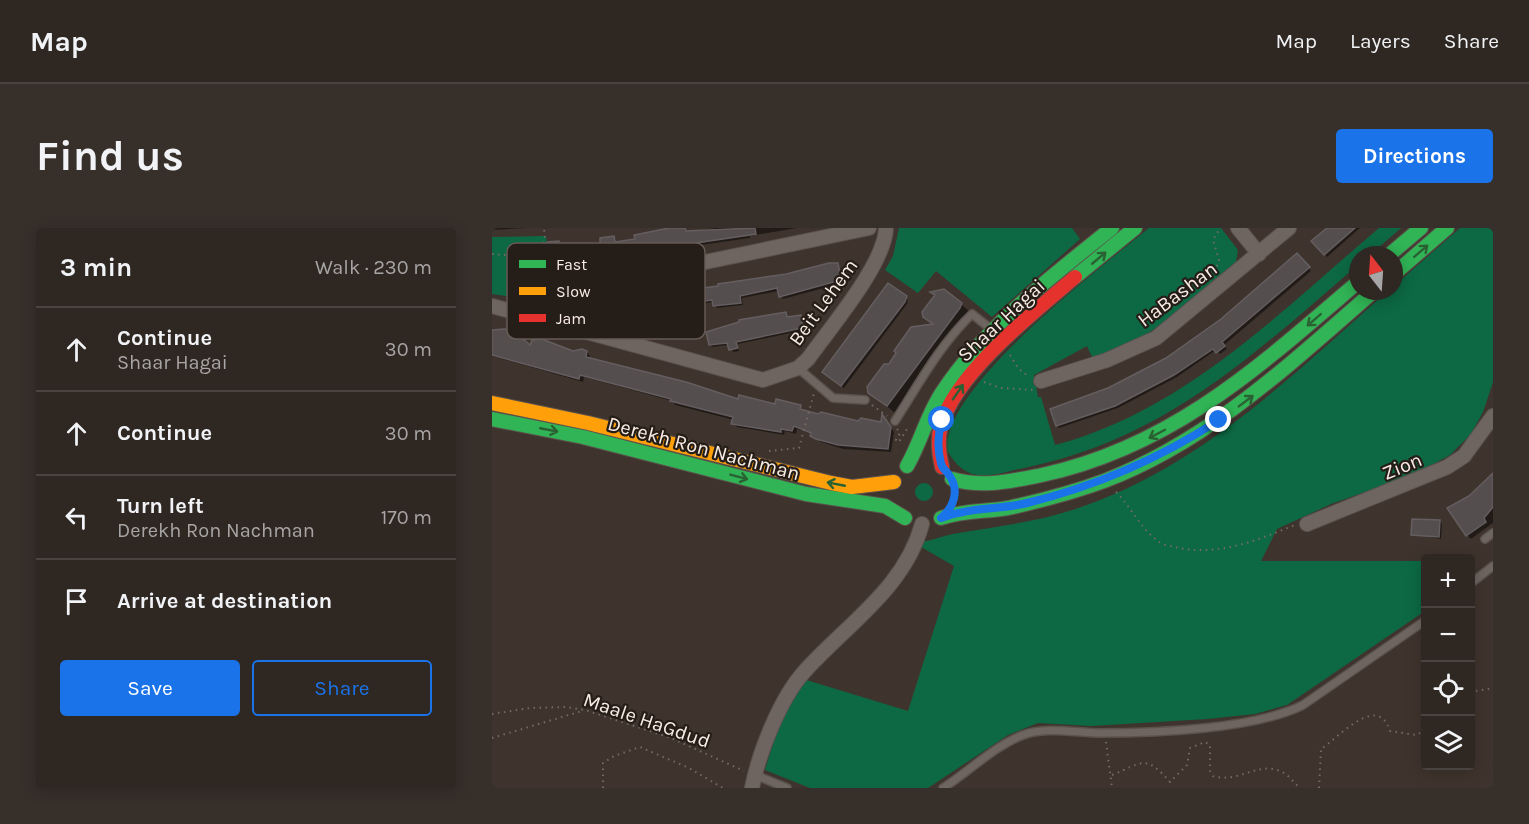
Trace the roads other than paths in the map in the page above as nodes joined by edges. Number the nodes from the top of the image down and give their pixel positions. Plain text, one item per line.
1 (869, 228) edge
2 (886, 228) edge
3 (1112, 228) edge
4 (1135, 228) edge
5 (1238, 228) edge
6 (1289, 228) edge
7 (1421, 228) edge
8 (1447, 228) edge
9 (1400, 246) edge
10 (1259, 254) junction
11 (705, 262) edge
12 (1403, 266) edge
13 (1349, 290) edge
14 (1364, 300) edge
15 (492, 306) edge
16 (507, 310) edge
17 (993, 330) junction
18 (611, 339) edge
19 (798, 368) junction
20 (1039, 385) road end
21 (865, 400) road end
22 (492, 403) edge
23 (1493, 416) edge
24 (492, 419) edge
25 (895, 422) road end
26 (907, 466) junction
27 (942, 467) junction
28 (952, 479) junction
29 (894, 482) junction
30 (905, 518) junction
31 (941, 518) junction
32 (1304, 523) road end
33 (922, 524) junction
34 (1493, 533) edge
35 (1485, 539) dead end
36 (1493, 566) edge
37 (1475, 580) edge
38 (1421, 623) edge
39 (753, 782) edge
40 (788, 788) edge
41 (943, 788) edge

1 - 11 street
2 - 19 street, Beit Lehem
3 - 17 main road, Shaar Hagai
27 -> 4 main road, Shaar Hagai
5 - 10 street
6 - 10 street, HaBashan
7 - 9 main road
12 -> 8 main road
10 - 20 street, HaBashan
13 -> 28 main road
31 -> 14 main road
15 - 16 street, Beit Lehem
17 - 25 lane
17 - 26 main road, Shaar Hagai
18 - 19 street, Beit Lehem
19 - 21 lane
29 -> 22 main road, Derekh Ron Nachman
23 - 32 street, Zion
24 -> 30 main road, Derekh Ron Nachman
26 - 27 main road
26 - 29 main road
27 - 28 main road
28 - 31 main road
29 - 30 main road
30 - 33 main road
31 - 33 main road
33 - 39 street
34 - 35 lane
36 - 37 lane
38 - 41 lane
39 - 40 lane

